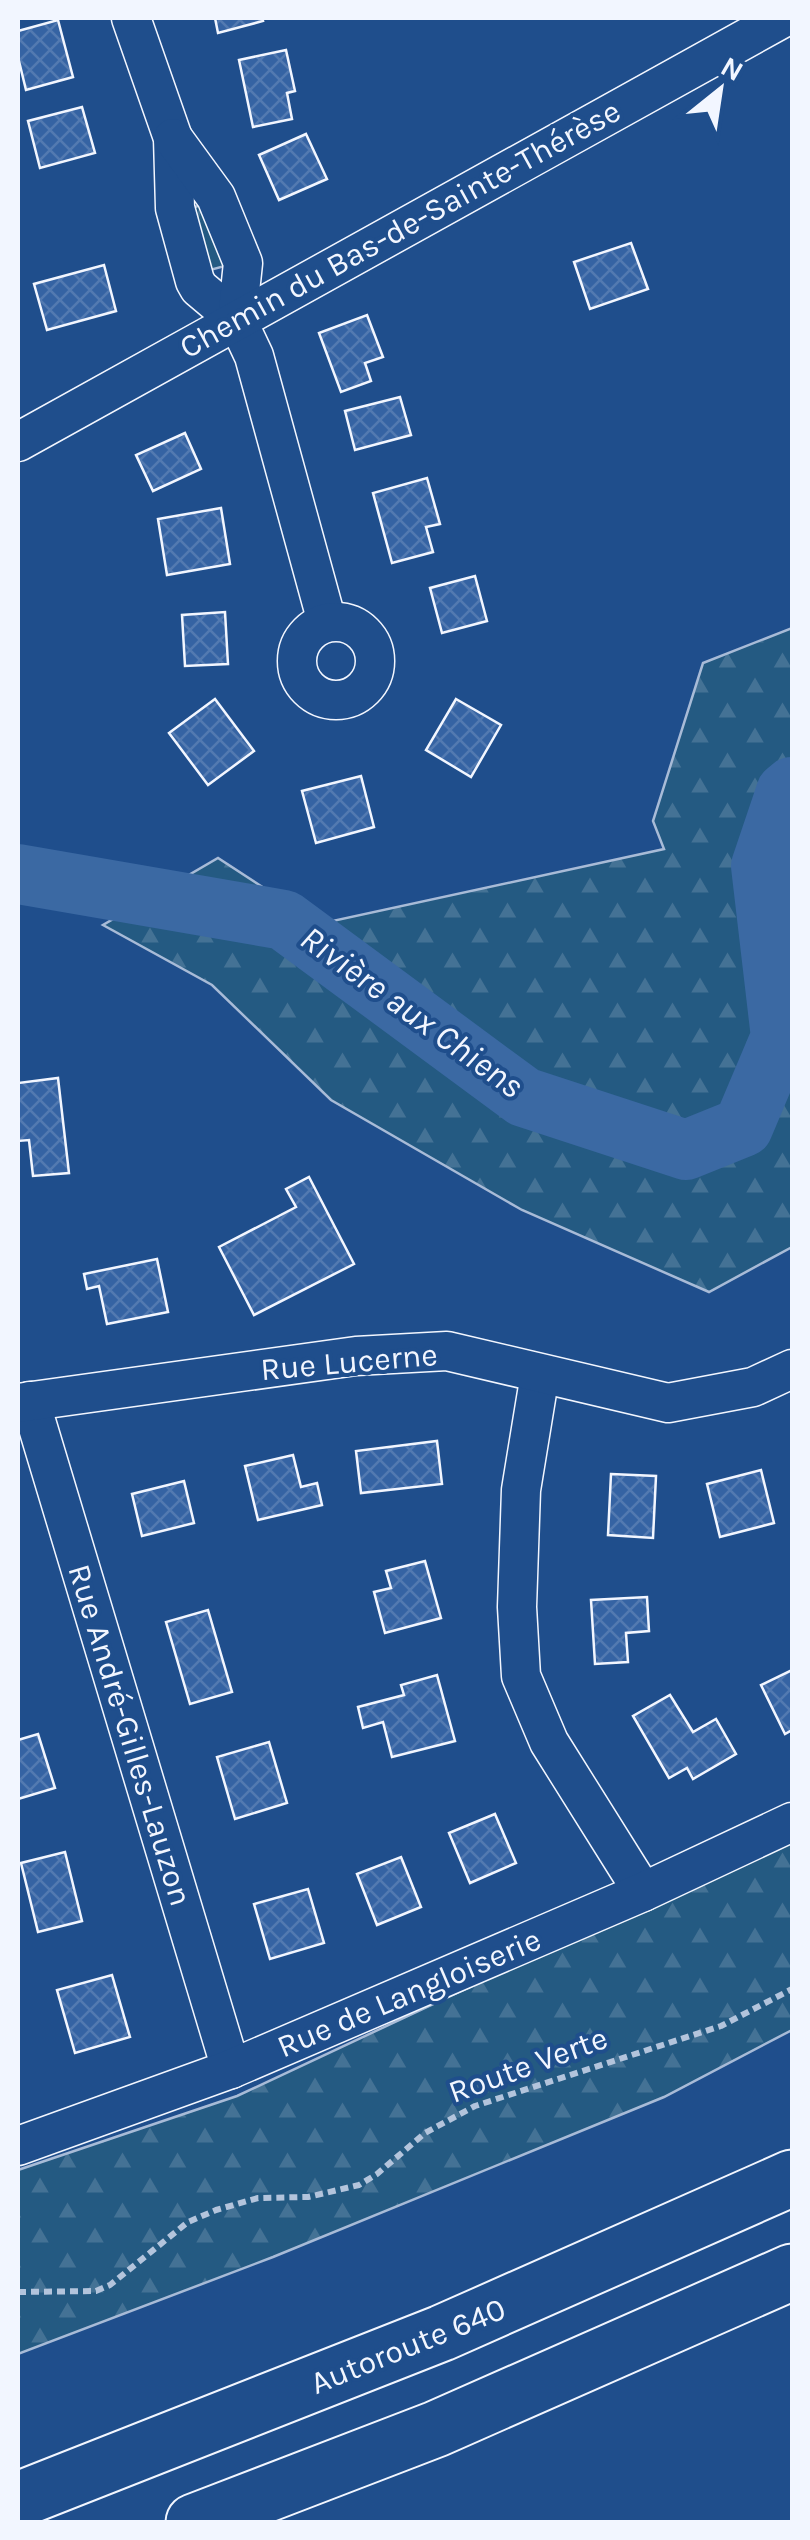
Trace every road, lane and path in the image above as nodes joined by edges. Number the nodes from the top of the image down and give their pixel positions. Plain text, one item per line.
1 (131, 18) edge
2 (783, 18) edge
3 (237, 320) junction
4 (18, 442) edge
5 (327, 622) dead end
6 (792, 1369) edge
7 (540, 1374) junction
8 (24, 1402) edge
9 (792, 1822) edge
10 (644, 1892) junction
11 (792, 1989) edge
12 (231, 2068) junction
13 (18, 2146) edge
14 (792, 2178) edge
15 (792, 2272) edge
16 (18, 2292) edge
17 (18, 2500) edge
18 (194, 2522) edge

1 - 3 street
2 - 3 street, Chemin du Bas-de-Sainte-Thérèse
3 - 4 street, Chemin du Bas-de-Sainte-Thérèse
3 - 5 street
6 - 7 street, Rue Lucerne
7 - 8 street, Rue Lucerne
7 - 10 street
8 - 12 street, Rue André-Gilles-Lauzon
9 - 10 street, Rue de Langloiserie
10 - 12 street, Rue de Langloiserie
11 - 16 path, Route Verte
12 - 13 street, Rue de Langloiserie
14 - 17 highway, Autoroute 640
15 - 18 highway

